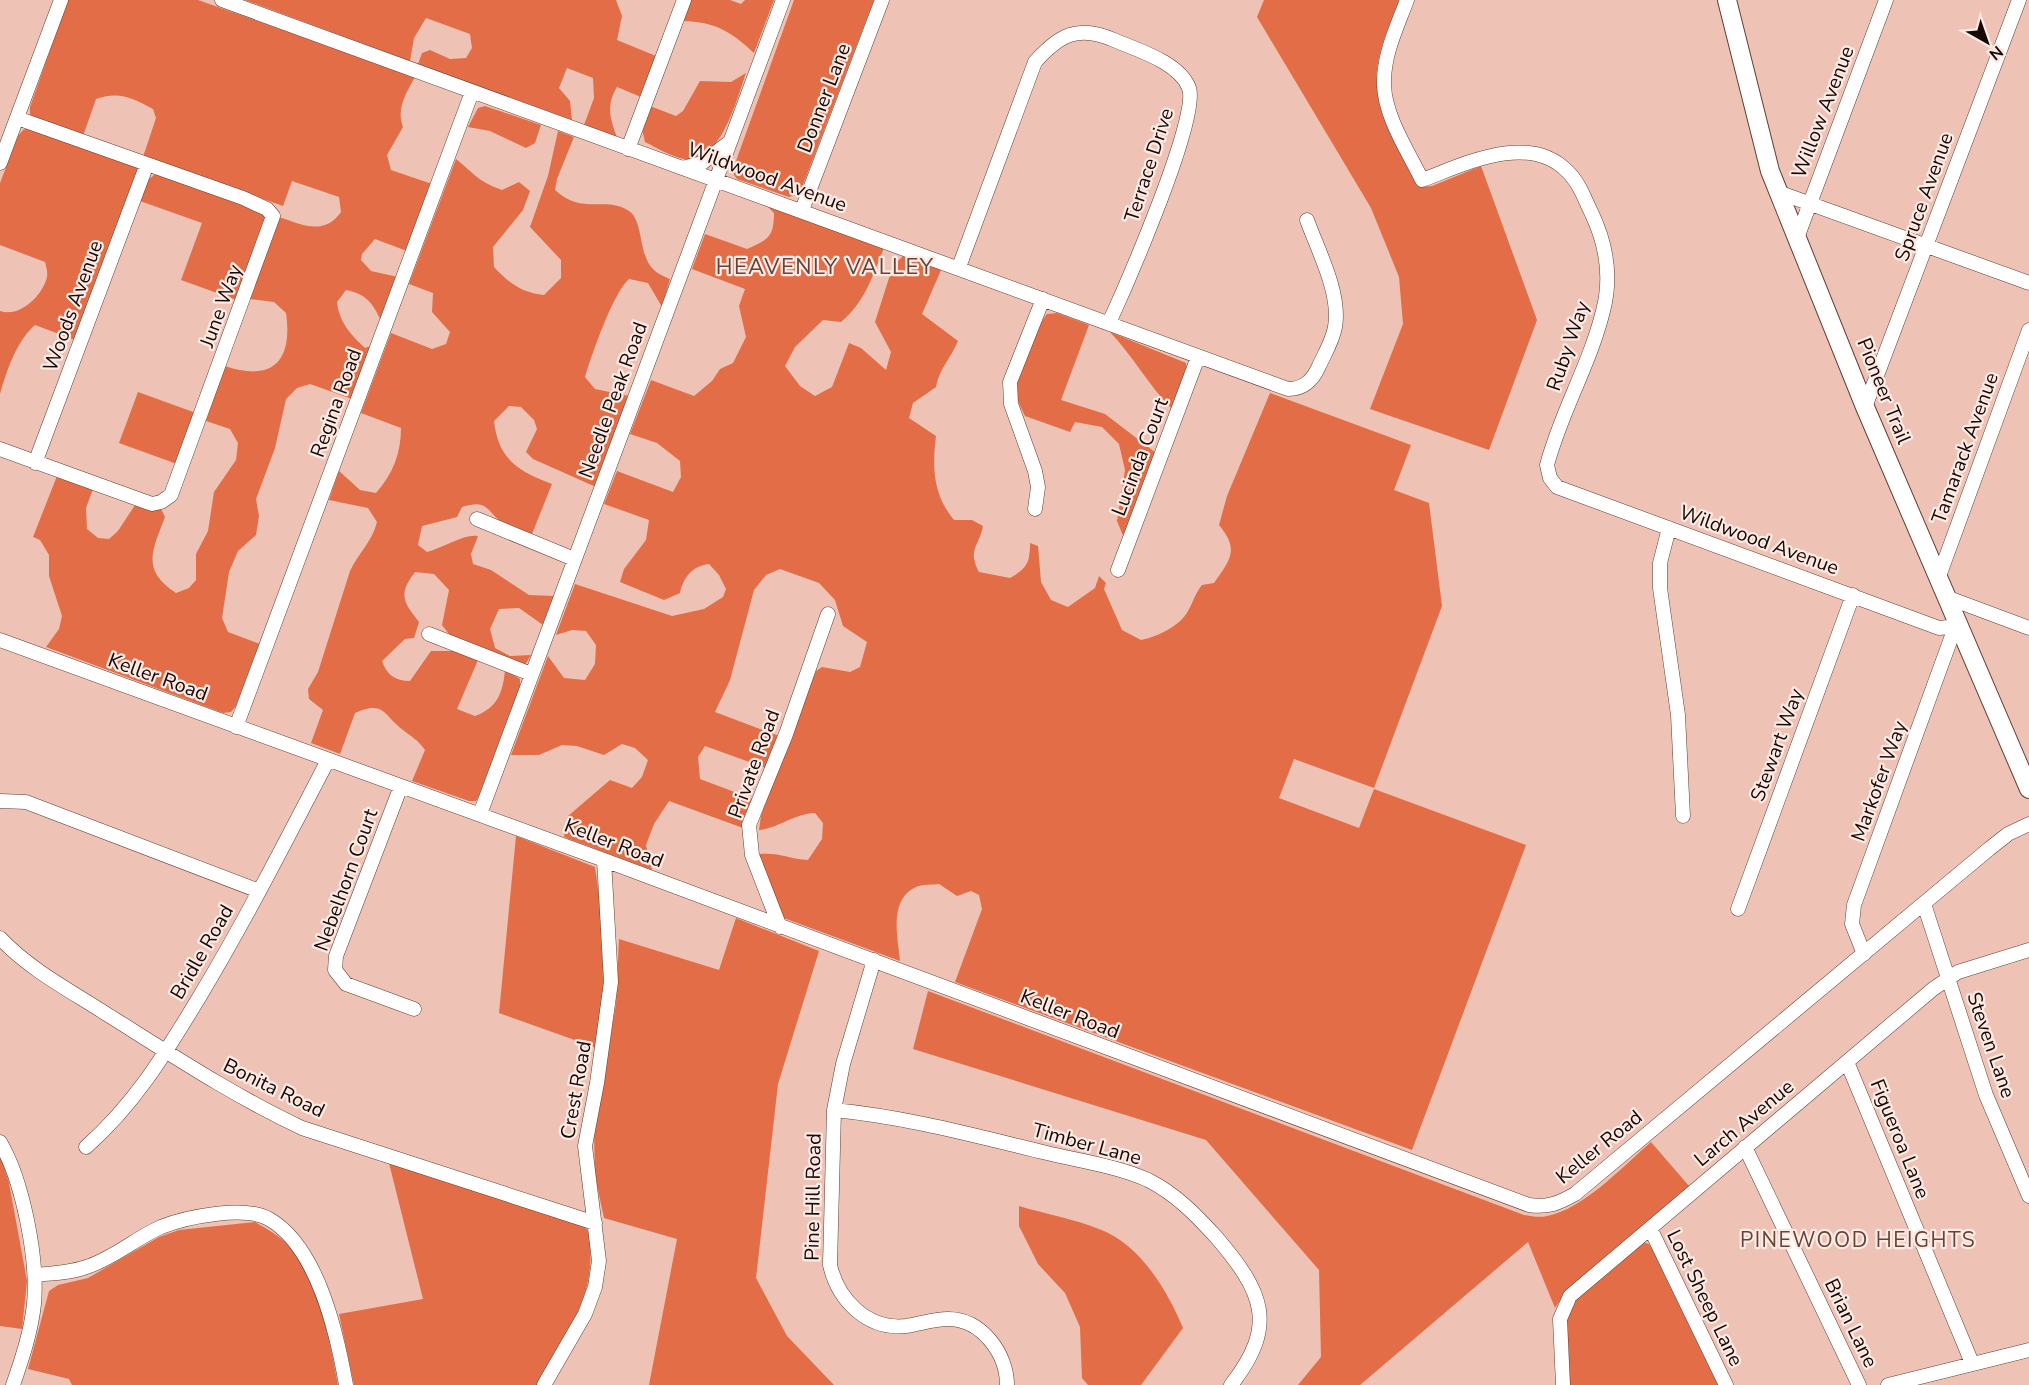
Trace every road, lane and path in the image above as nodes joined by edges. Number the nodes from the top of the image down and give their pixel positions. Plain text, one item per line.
1 (61, 0) edge
2 (222, 0) edge
3 (684, 0) edge
4 (783, 0) edge
5 (882, 0) edge
6 (1407, 0) edge
7 (1727, 0) edge
8 (1886, 0) edge
9 (2019, 0) edge
10 (472, 92) junction
11 (17, 118) junction
12 (730, 140) junction
13 (628, 149) junction
14 (0, 163) edge
15 (147, 164) junction
16 (682, 168) junction
17 (715, 180) junction
18 (1778, 192) junction
19 (1809, 203) junction
20 (802, 210) junction
21 (1307, 220) dead end
22 (1797, 238) junction
23 (1926, 246) junction
24 (959, 267) junction
25 (2029, 283) edge
26 (1043, 299) junction
27 (1108, 323) junction
28 (2029, 330) edge
29 (1198, 357) junction
30 (1865, 407) junction
31 (0, 449) edge
32 (35, 463) junction
33 (1550, 478) joint
34 (1035, 509) dead end
35 (477, 519) dead end
36 (1669, 528) junction
37 (574, 559) junction
38 (1118, 570) dead end
39 (1938, 579) junction
40 (1853, 595) junction
41 (1946, 597) junction
42 (828, 614) dead end
43 (1957, 622) junction
44 (2029, 628) edge
45 (429, 634) dead end
46 (0, 640) edge
47 (531, 674) junction
48 (236, 727) junction
49 (328, 760) junction
50 (400, 786) junction
51 (2029, 789) edge
52 (0, 801) edge
53 (480, 814) junction
54 (1683, 816) dead end
55 (2029, 824) edge
56 (604, 860) junction
57 (259, 891) junction
58 (1924, 904) junction
59 (1738, 909) dead end
60 (780, 927) junction
61 (0, 938) edge
62 (2029, 950) edge
63 (1864, 954) junction
64 (874, 960) junction
65 (1947, 978) junction
66 (414, 1009) dead end
67 (167, 1051) junction
68 (1847, 1062) junction
69 (834, 1110) junction
70 (0, 1142) edge
71 (86, 1147) dead end
72 (1745, 1147) junction
73 (2029, 1196) edge
74 (595, 1223) junction
75 (1650, 1228) junction
76 (35, 1275) junction
77 (2029, 1350) edge
78 (1972, 1363) junction
79 (13, 1385) edge
80 (346, 1385) edge
81 (544, 1385) edge
82 (1007, 1385) edge
83 (1231, 1385) edge
84 (1563, 1385) edge
85 (1726, 1385) edge
86 (1859, 1385) edge
87 (1888, 1385) edge

1 - 11 street
2 - 10 street, Wildwood Avenue
3 - 13 street
4 - 12 street, Needle Peak Road
5 - 20 street, Donner Lane
6 - 33 street, Ruby Way
7 - 18 main road, Pioneer Trail
8 - 19 street, Willow Avenue
9 - 23 street, Spruce Avenue
10 - 13 street, Wildwood Avenue
10 - 48 street, Regina Road
11 - 14 street
11 - 15 street, June Way
12 - 16 street
12 - 17 street, Needle Peak Road
13 - 16 street, Wildwood Avenue
15 - 32 street, Woods Avenue
15 - 32 street, June Way
16 - 17 street, Wildwood Avenue
17 - 20 street, Wildwood Avenue
17 - 37 street, Needle Peak Road
18 - 19 street
18 - 22 main road, Pioneer Trail
19 - 22 street, Willow Avenue
19 - 23 street
20 - 24 street, Wildwood Avenue
21 - 29 street, Wildwood Avenue
22 - 30 main road, Pioneer Trail
23 - 25 street
23 - 30 street, Spruce Avenue
24 - 26 street, Wildwood Avenue
24 - 27 street, Terrace Drive
26 - 27 street, Wildwood Avenue
26 - 34 street
27 - 29 street, Wildwood Avenue
28 - 39 street, Tamarack Avenue
29 - 38 street, Lucinda Court
30 - 39 main road, Pioneer Trail
31 - 32 street, June Way
33 - 36 street, Wildwood Avenue
35 - 37 street
36 - 40 street, Wildwood Avenue
36 - 54 street
37 - 47 street, Needle Peak Road
39 - 41 main road, Pioneer Trail
40 - 43 street, Wildwood Avenue
40 - 59 street, Stewart Way
41 - 43 main road, Pioneer Trail
41 - 44 street
42 - 60 street, Private Road
43 - 51 main road, Pioneer Trail
43 - 63 street, Markofer Way
45 - 47 street
46 - 48 street, Keller Road
47 - 53 street, Needle Peak Road
48 - 49 street, Keller Road
49 - 50 street, Keller Road
49 - 57 street, Bridle Road
50 - 53 street, Keller Road
50 - 66 street, Nebelhorn Court
52 - 57 street
53 - 56 street, Keller Road
55 - 58 street, Keller Road
56 - 60 street, Keller Road
56 - 74 street, Crest Road
57 - 67 street, Bridle Road
58 - 63 street, Keller Road
58 - 65 street, Steven Lane
60 - 64 street, Keller Road
61 - 67 street, Bonita Road
62 - 65 street, Larch Avenue
63 - 64 street, Keller Road
64 - 69 street, Pine Hill Road
65 - 68 street, Larch Avenue
65 - 73 street, Steven Lane
67 - 71 street, Bridle Road
67 - 74 street, Bonita Road
68 - 72 street, Larch Avenue
68 - 78 street, Figueroa Lane
69 - 82 street, Pine Hill Road
69 - 83 street, Timber Lane
70 - 76 street
72 - 75 street, Larch Avenue
72 - 86 street, Brian Lane
74 - 81 street, Crest Road
75 - 84 street, Larch Avenue
75 - 85 street, Lost Sheep Lane
76 - 79 street
76 - 80 street
77 - 78 street
78 - 87 street

